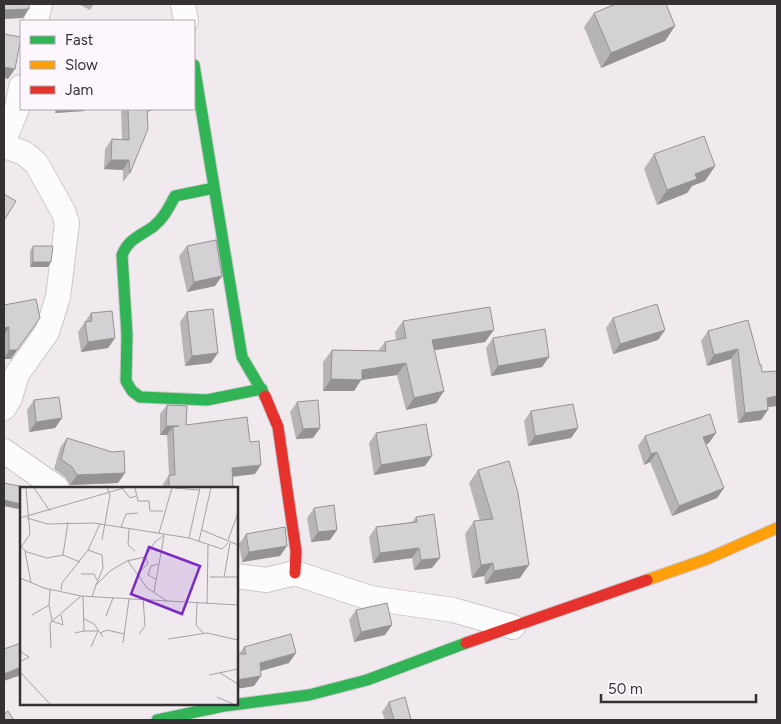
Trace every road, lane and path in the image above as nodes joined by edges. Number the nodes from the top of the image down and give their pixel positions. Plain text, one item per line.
1 (40, 4) edge
2 (183, 4) edge
3 (36, 20) edge
4 (186, 20) edge
5 (195, 71) edge
6 (20, 92) edge
7 (4, 140) edge
8 (4, 146) edge
9 (214, 188) junction
10 (262, 389) junction
11 (4, 408) edge
12 (4, 451) edge
13 (56, 487) edge
14 (777, 528) edge
15 (295, 573) junction
16 (238, 576) edge
17 (513, 627) junction
18 (180, 718) edge
19 (157, 720) edge

1 - 3 street
2 - 4 street
5 - 9 street
6 - 7 street
8 - 11 street
9 - 10 street
9 - 10 street
10 - 15 street
12 - 13 street
14 - 17 street
15 - 16 street
15 - 17 street
17 - 18 street
18 - 19 street

